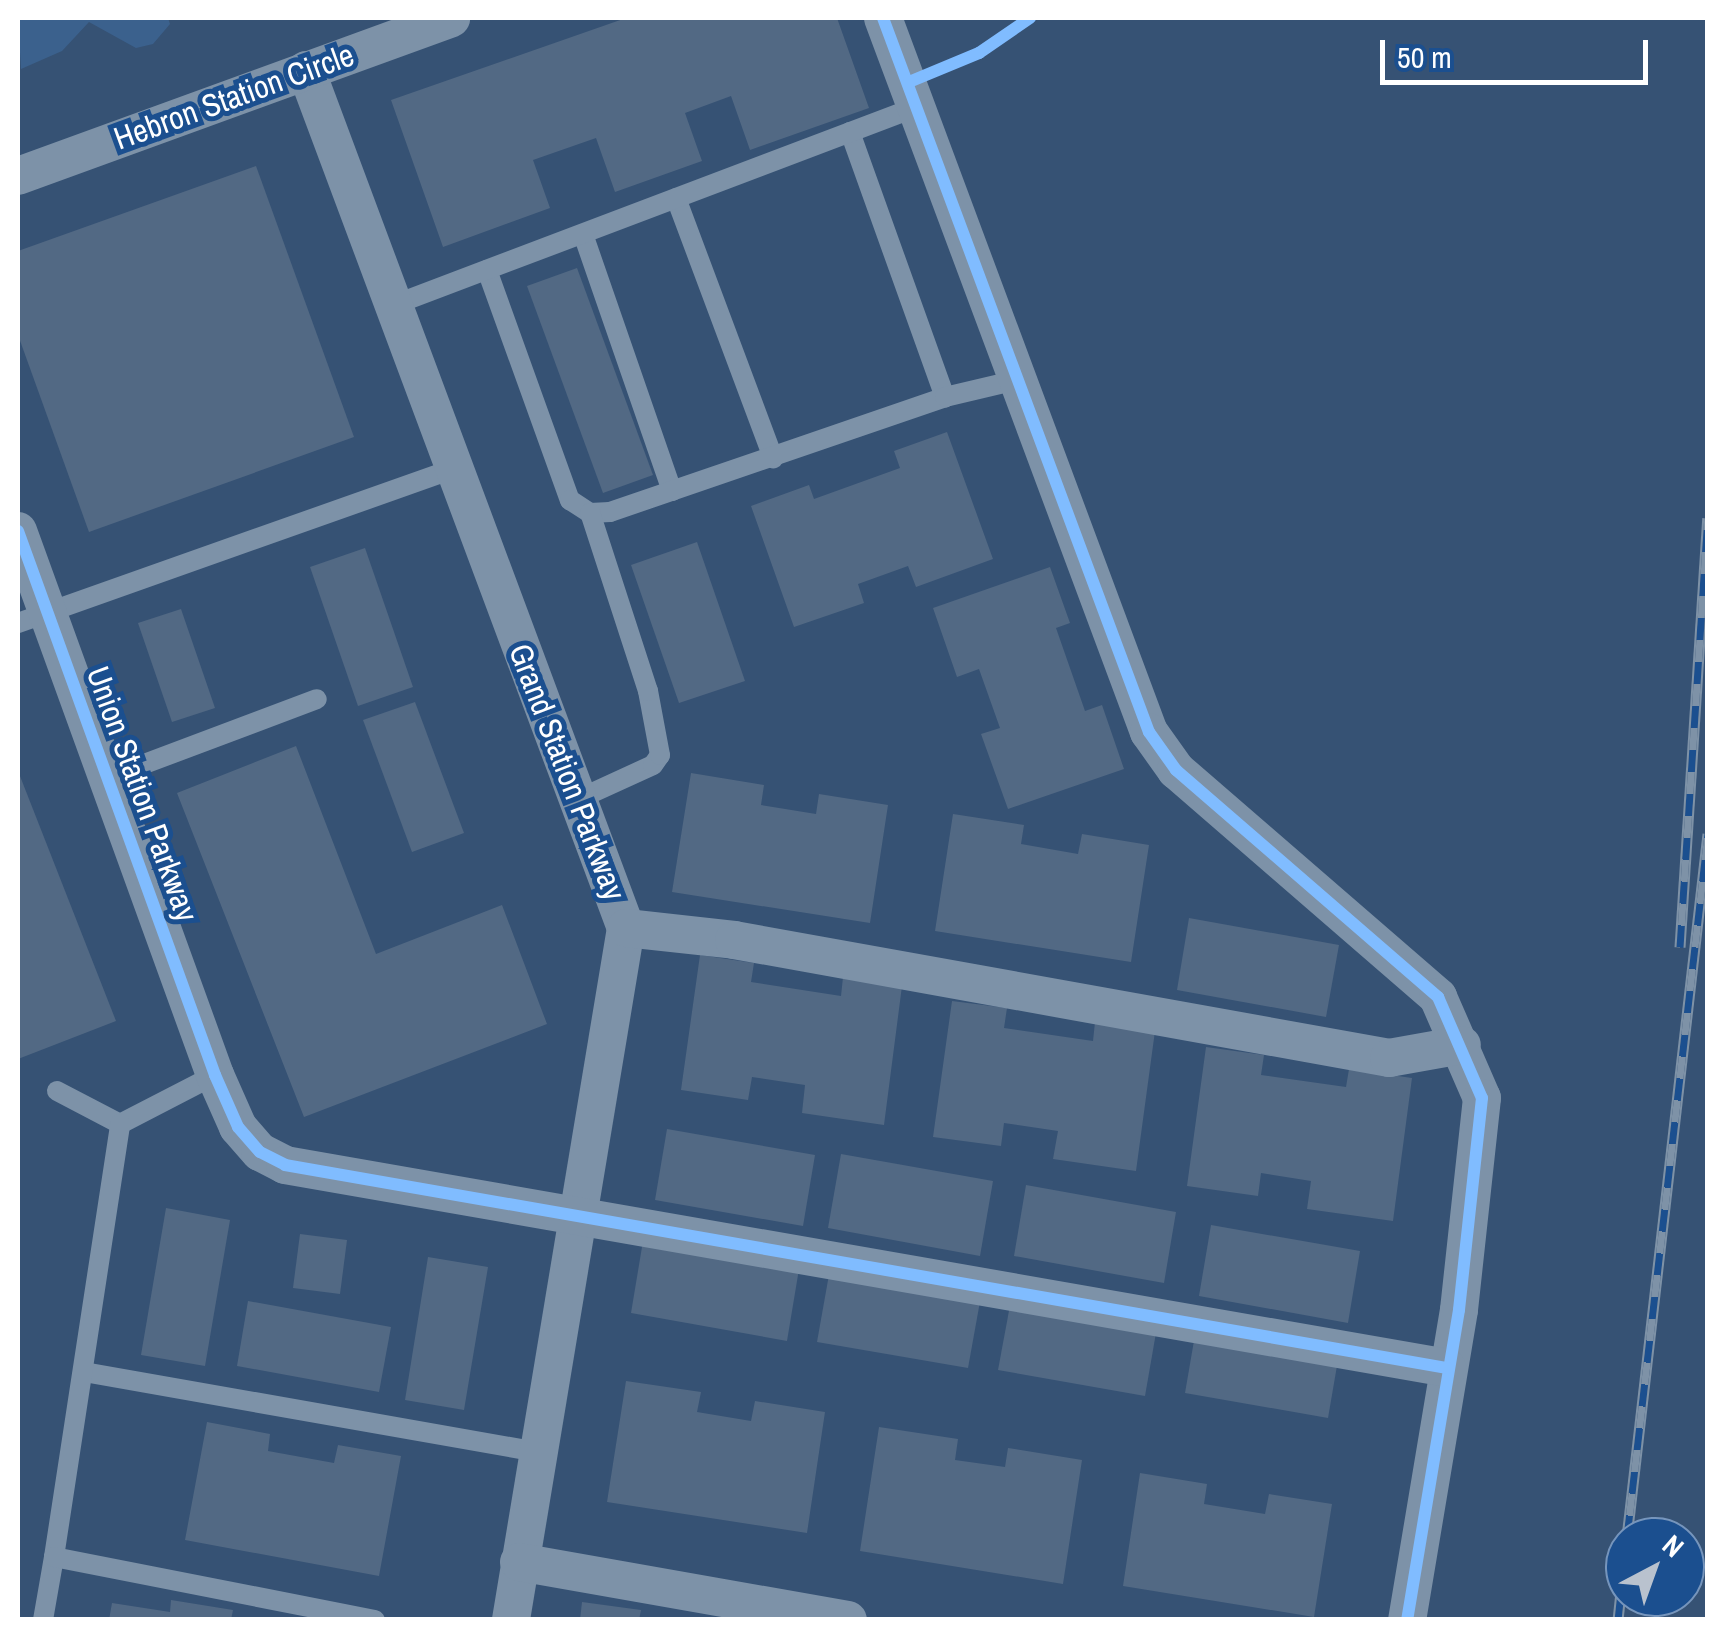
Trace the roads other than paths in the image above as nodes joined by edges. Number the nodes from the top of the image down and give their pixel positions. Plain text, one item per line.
1 (451, 18) edge
2 (882, 18) edge
3 (306, 70) junction
4 (919, 106) junction
5 (850, 132) junction
6 (18, 176) edge
7 (676, 198) junction
8 (583, 234) junction
9 (486, 270) junction
10 (391, 306) junction
11 (1021, 379) junction
12 (945, 397) junction
13 (773, 458) junction
14 (450, 470) junction
15 (672, 492) junction
16 (590, 513) junction
17 (18, 531) edge
18 (32, 618) edge
19 (317, 698) dead end
20 (107, 778) junction
21 (582, 798) junction
22 (626, 928) junction
23 (1462, 1045) junction
24 (216, 1076) junction
25 (57, 1091) dead end
26 (120, 1124) junction
27 (579, 1212) junction
28 (1447, 1368) junction
29 (84, 1372) junction
30 (534, 1452) junction
31 (54, 1558) junction
32 (519, 1562) junction
33 (281, 1610) edge
34 (44, 1620) edge
35 (375, 1620) edge
36 (510, 1620) edge
37 (848, 1620) edge
38 (1406, 1620) edge

1 - 3 street, Hebron Station Circle
2 - 4 street
3 - 6 street, Hebron Station Circle
3 - 10 street, Grand Station Parkway
4 - 5 lane
4 - 11 street
5 - 7 lane
5 - 12 lane
7 - 8 lane
7 - 13 lane
8 - 9 lane
8 - 15 lane
9 - 10 lane
9 - 16 lane
10 - 14 street, Grand Station Parkway
11 - 12 lane
11 - 23 street
12 - 13 lane
13 - 15 lane
14 - 18 lane
14 - 21 street, Grand Station Parkway
15 - 16 lane
16 - 21 lane
17 - 18 street, Union Station Parkway
18 - 20 street, Union Station Parkway
19 - 20 lane
20 - 24 street, Union Station Parkway
21 - 22 street, Grand Station Parkway
22 - 23 street
22 - 27 street, Grand Station Parkway
23 - 28 street
24 - 26 lane
24 - 27 street, Union Station Parkway
25 - 26 lane
26 - 29 lane
27 - 28 street, Union Station Parkway
27 - 30 street, Grand Station Parkway
28 - 38 street
29 - 30 lane
29 - 31 lane
30 - 32 street, Grand Station Parkway
31 - 33 lane
31 - 34 lane
32 - 36 street, Grand Station Parkway
32 - 37 street
33 - 35 lane

